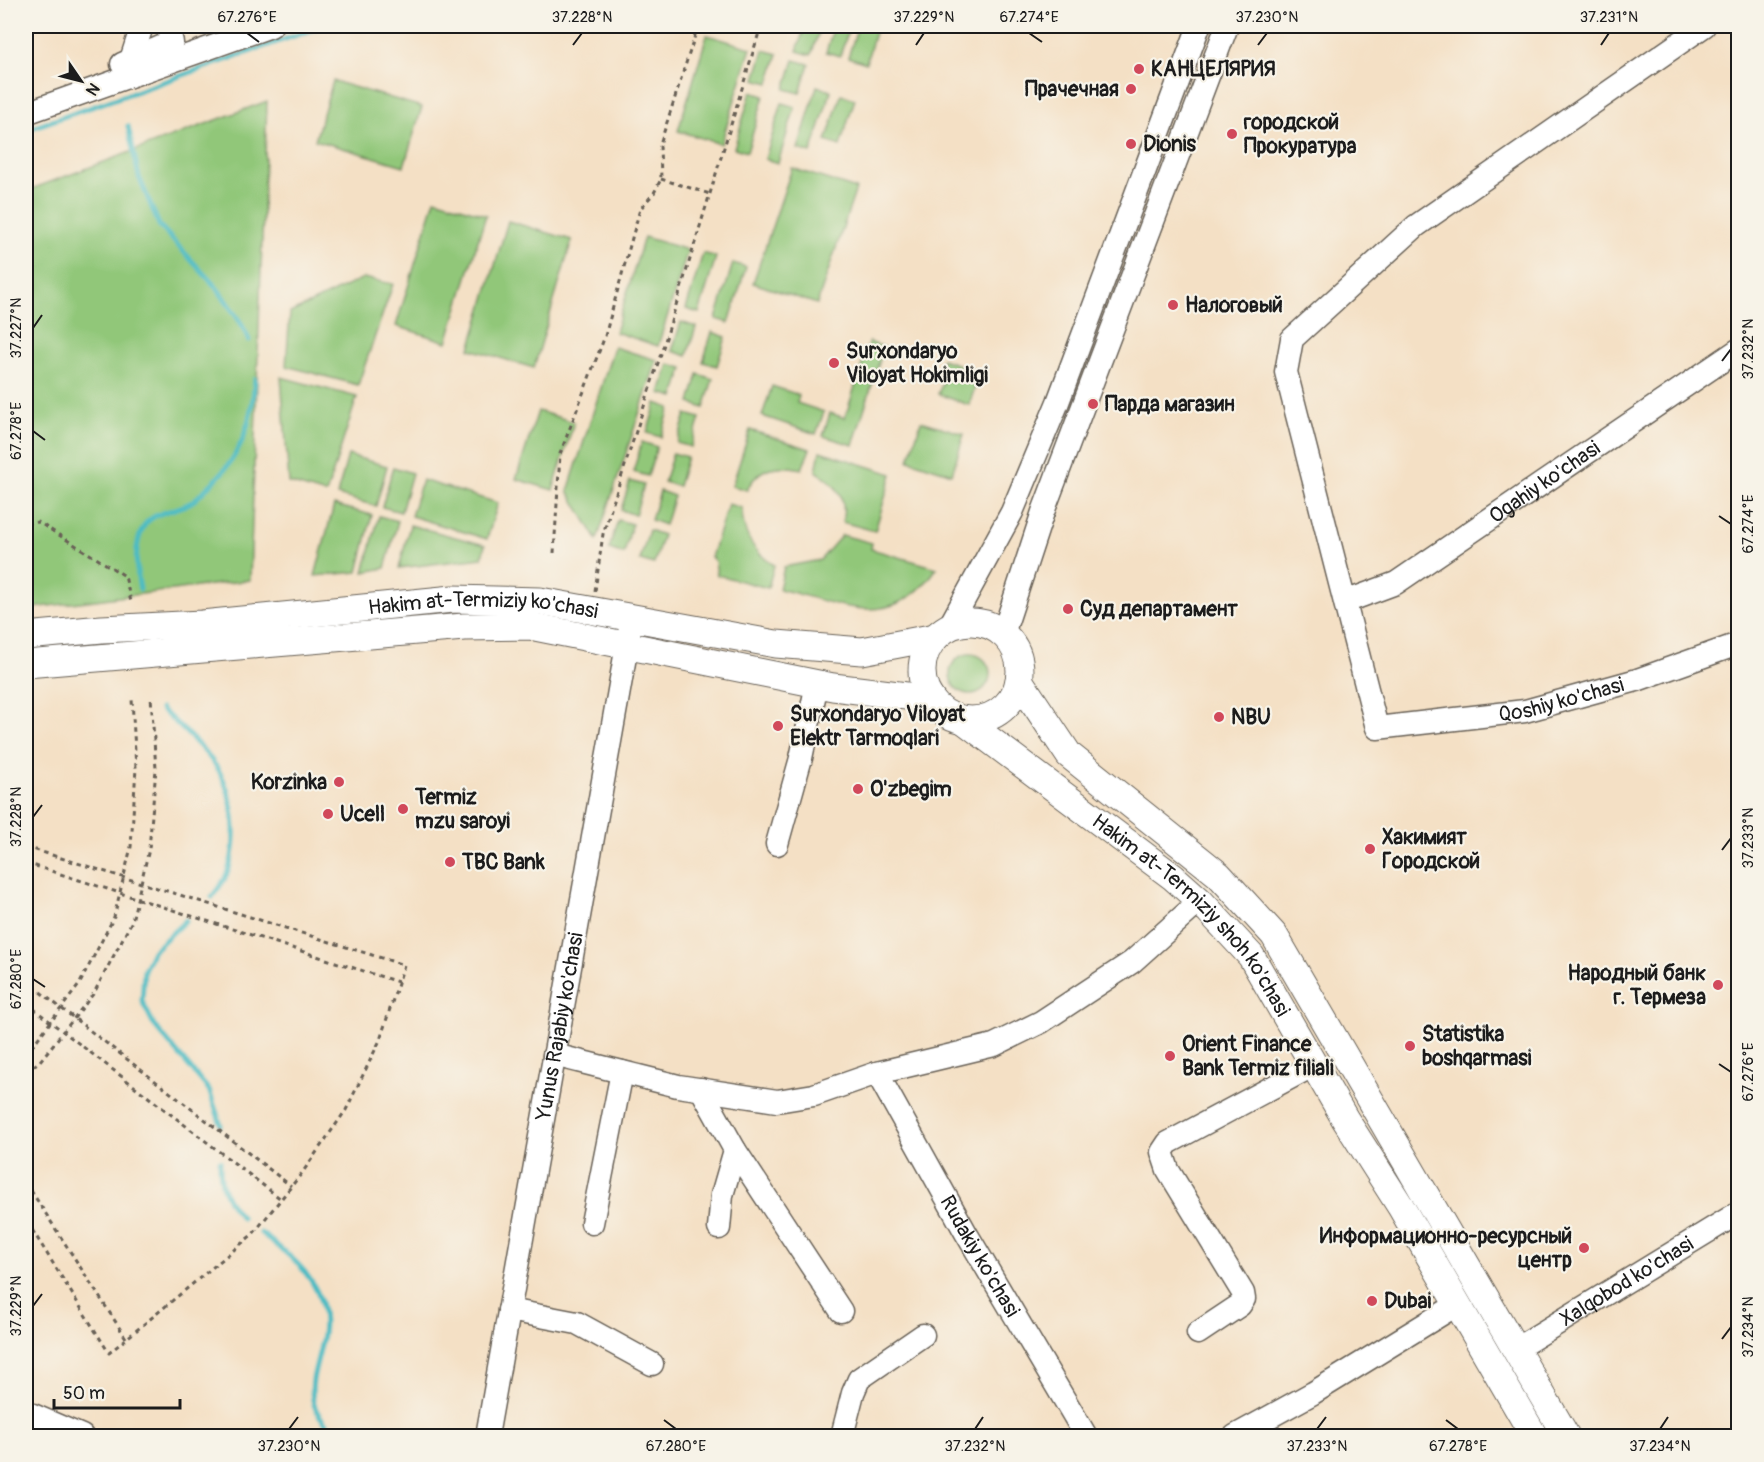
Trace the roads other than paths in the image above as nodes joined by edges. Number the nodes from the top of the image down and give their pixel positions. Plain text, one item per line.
1 (141, 26) edge
2 (167, 26) edge
3 (271, 26) edge
4 (1199, 26) edge
5 (1227, 26) edge
6 (1704, 26) edge
7 (131, 60) junction
8 (111, 83) junction
9 (26, 113) edge
10 (1738, 350) edge
11 (1345, 602) junction
12 (629, 630) junction
13 (943, 632) junction
14 (1003, 634) junction
15 (26, 636) edge
16 (1738, 644) edge
17 (26, 664) edge
18 (1019, 680) junction
19 (817, 684) junction
20 (931, 699) junction
21 (962, 719) junction
22 (777, 844) dead end
23 (1200, 901) junction
24 (554, 1055) junction
25 (1314, 1065) junction
26 (622, 1072) junction
27 (877, 1073) junction
28 (701, 1089) junction
29 (735, 1150) junction
30 (1738, 1213) edge
31 (592, 1223) dead end
32 (719, 1228) dead end
33 (1458, 1304) junction
34 (509, 1310) junction
35 (841, 1311) dead end
36 (1198, 1333) dead end
37 (923, 1335) dead end
38 (1514, 1350) junction
39 (652, 1364) dead end
40 (26, 1413) edge
41 (82, 1437) edge
42 (487, 1437) edge
43 (843, 1437) edge
44 (1086, 1437) edge
45 (1235, 1437) edge
46 (1533, 1437) edge
47 (1566, 1437) edge

1 - 7 street
2 - 7 street
3 - 8 street
4 - 13 street
5 - 14 street
6 - 11 street
7 - 8 street
8 - 9 street
10 - 11 street, Ogahiy ko'chasi
11 - 16 street, Qoshiy ko'chasi
12 - 13 main road, Hakim at-Termiziy ko'chasi
12 - 15 main road, Hakim at-Termiziy ko'chasi
12 - 17 main road, Hakim at-Termiziy ko'chasi
12 - 19 main road, Hakim at-Termiziy ko'chasi
12 - 24 street, Yunus Rajabiy ko'chasi
13 - 14 main road
13 - 20 main road
14 - 18 main road
18 - 21 main road
18 - 38 main road, Hakim at-Termiziy shoh ko'chasi
19 - 20 main road, Hakim at-Termiziy ko'chasi
19 - 22 street
20 - 21 main road
21 - 23 main road, Hakim at-Termiziy shoh ko'chasi
23 - 25 main road, Hakim at-Termiziy shoh ko'chasi
23 - 27 street
24 - 26 street
24 - 34 street, Yunus Rajabiy ko'chasi
25 - 33 main road, Hakim at-Termiziy shoh ko'chasi
25 - 36 street
26 - 28 street
26 - 31 street
27 - 28 street
27 - 44 street, Rudakiy ko'chasi
28 - 29 street
29 - 32 street
29 - 35 street
30 - 38 street, Xalqobod ko'chasi
33 - 45 street
33 - 46 main road, Hakim at-Termiziy shoh ko'chasi
34 - 39 street
34 - 42 street, Yunus Rajabiy ko'chasi
37 - 43 street
38 - 47 main road, Hakim at-Termiziy shoh ko'chasi
40 - 41 street

